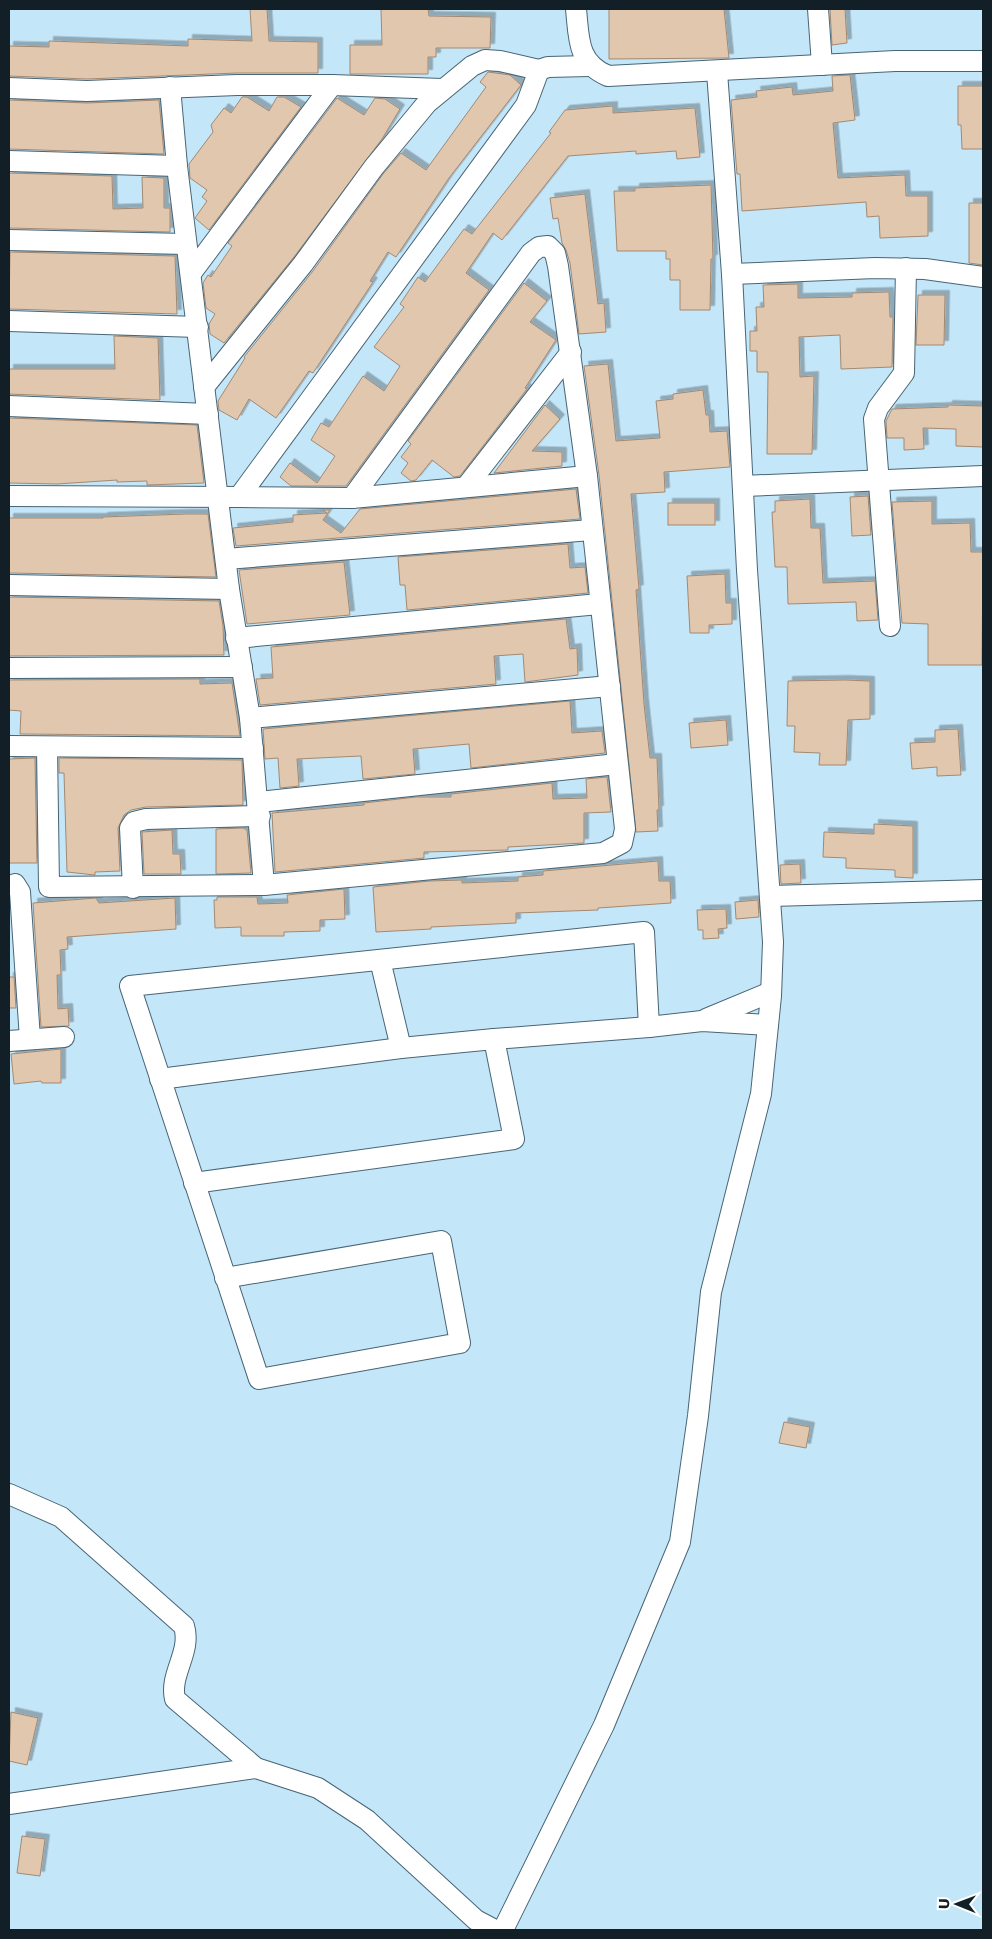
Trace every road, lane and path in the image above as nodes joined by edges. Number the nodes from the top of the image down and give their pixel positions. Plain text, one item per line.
1 (576, 9) edge
2 (818, 9) edge
3 (983, 62) edge
4 (822, 65) junction
5 (589, 66) junction
6 (539, 70) junction
7 (717, 72) junction
8 (332, 85) junction
9 (170, 87) junction
10 (9, 88) edge
11 (442, 89) junction
12 (9, 161) edge
13 (177, 166) junction
14 (9, 240) edge
15 (186, 244) junction
16 (906, 268) junction
17 (192, 272) junction
18 (732, 274) junction
19 (983, 277) edge
20 (9, 321) edge
21 (198, 327) junction
22 (571, 352) junction
23 (204, 387) junction
24 (9, 406) edge
25 (208, 414) junction
26 (587, 476) junction
27 (983, 476) edge
28 (878, 482) junction
29 (743, 486) junction
30 (466, 487) junction
31 (9, 496) edge
32 (218, 497) junction
33 (239, 497) junction
34 (352, 498) junction
35 (591, 530) junction
36 (226, 559) junction
37 (9, 585) edge
38 (229, 589) junction
39 (599, 604) junction
40 (890, 626) dead end
41 (236, 638) junction
42 (242, 667) junction
43 (9, 668) edge
44 (610, 686) junction
45 (250, 718) junction
46 (9, 746) edge
47 (47, 747) junction
48 (253, 748) junction
49 (617, 764) junction
50 (259, 809) junction
51 (12, 884) edge
52 (264, 885) junction
53 (49, 887) junction
54 (132, 888) junction
55 (983, 890) edge
56 (771, 896) junction
57 (17, 959) edge
58 (380, 960) junction
59 (771, 992) junction
60 (702, 1021) junction
61 (768, 1025) junction
62 (649, 1027) junction
63 (64, 1037) dead end
64 (30, 1039) junction
65 (494, 1040) junction
66 (9, 1041) edge
67 (401, 1048) junction
68 (160, 1079) junction
69 (194, 1183) junction
70 (226, 1278) junction
71 (9, 1494) edge
72 (256, 1768) junction
73 (9, 1804) edge
74 (495, 1930) edge
75 (503, 1930) edge

1 - 5 street
2 - 4 street
3 - 4 street
4 - 7 street
5 - 6 street
5 - 7 street
6 - 11 street
6 - 33 street
7 - 18 street
8 - 9 street
8 - 11 street
8 - 17 street
9 - 10 street
9 - 13 street
11 - 23 street
12 - 13 street
13 - 15 street
14 - 15 street
15 - 17 street
16 - 18 street
16 - 19 street
16 - 28 street
17 - 21 street
18 - 29 street
20 - 21 street
21 - 23 street
22 - 26 street
22 - 30 street
22 - 34 street
23 - 25 street
24 - 25 street
25 - 32 street
26 - 30 street
26 - 35 street
27 - 28 street
28 - 29 street
28 - 40 street
29 - 56 street
30 - 34 street
31 - 32 street
32 - 33 street
32 - 36 street
33 - 34 street
35 - 36 street
35 - 39 street
36 - 38 street
37 - 38 street
38 - 41 street
39 - 41 street
39 - 44 street
41 - 42 street
42 - 43 street
42 - 45 street
44 - 45 street
44 - 49 street
45 - 48 street
46 - 47 street
47 - 48 street
47 - 53 street
48 - 50 street
49 - 50 street
49 - 52 street
50 - 52 street
50 - 54 street
51 - 53 street
51 - 57 street
52 - 54 street
53 - 54 street
55 - 56 street
56 - 59 street
57 - 64 street
58 - 62 street
58 - 67 street
58 - 68 street
59 - 60 street
59 - 61 street
60 - 61 street
60 - 62 street
61 - 75 street
62 - 65 street
63 - 64 street
64 - 66 street
65 - 67 street
65 - 69 street
67 - 68 street
68 - 69 street
69 - 70 street
70 - 70 street
71 - 72 street
72 - 73 street
72 - 74 street

